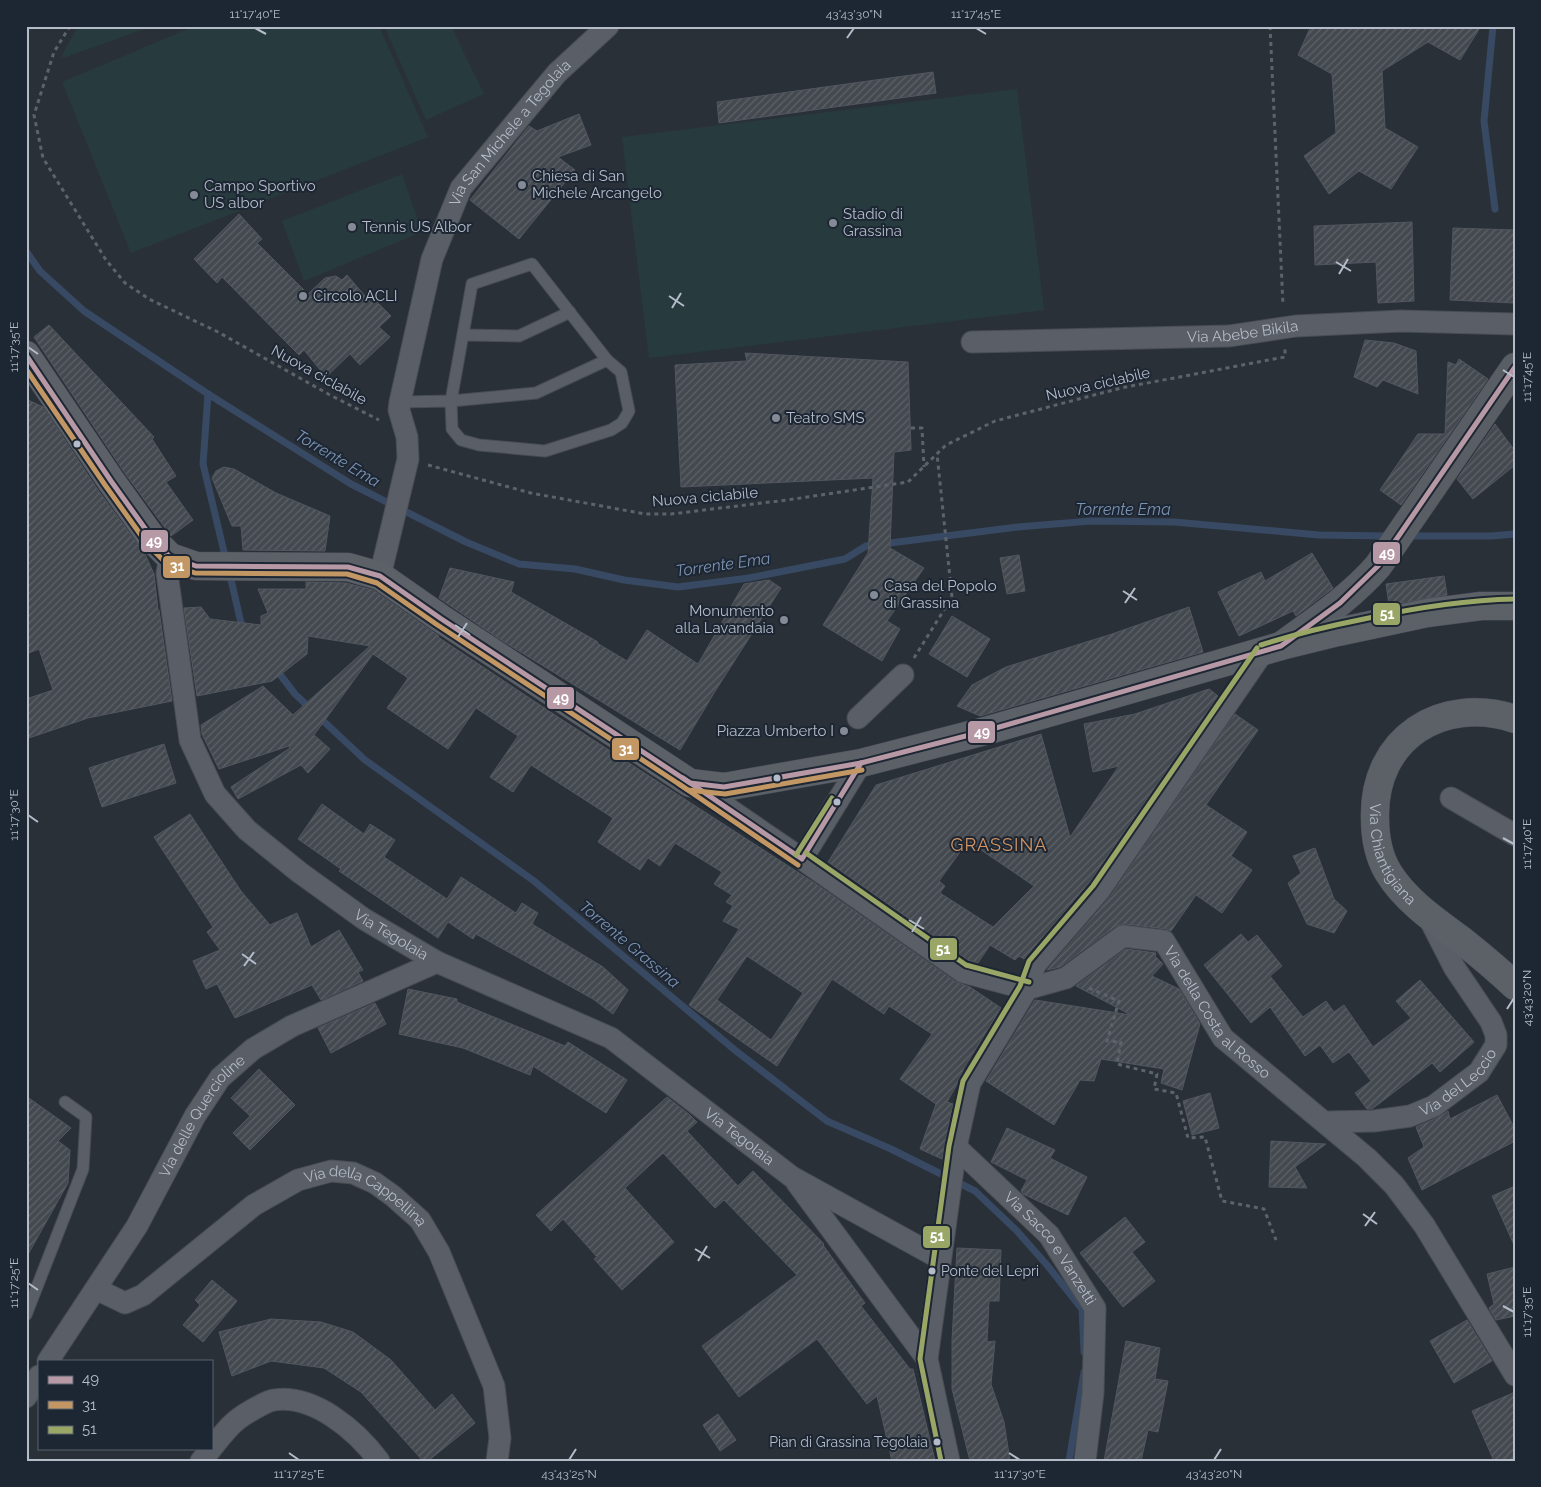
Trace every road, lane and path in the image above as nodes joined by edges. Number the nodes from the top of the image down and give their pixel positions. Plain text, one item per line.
1 (70, 26) edge
2 (608, 26) edge
3 (1270, 26) edge
4 (570, 312) junction
5 (1515, 324) edge
6 (1284, 328) junction
7 (462, 335) junction
8 (972, 342) dead end
9 (26, 355) edge
10 (607, 360) junction
11 (1515, 367) edge
12 (34, 377) edge
13 (451, 401) junction
14 (400, 402) junction
15 (386, 424) dead end
16 (910, 428) dead end
17 (937, 454) junction
18 (406, 466) junction
19 (924, 468) junction
20 (170, 557) junction
21 (380, 576) junction
22 (1515, 606) edge
23 (1272, 649) junction
24 (904, 676) joint
25 (858, 718) dead end
26 (1515, 719) edge
27 (861, 763) junction
28 (690, 783) junction
29 (1451, 798) dead end
30 (1515, 835) edge
31 (802, 859) junction
32 (1426, 913) junction
33 (437, 962) junction
34 (1066, 978) junction
35 (1515, 986) edge
36 (1027, 989) junction
37 (65, 1102) dead end
38 (1325, 1122) junction
39 (956, 1147) junction
40 (792, 1177) junction
41 (1276, 1240) dead end
42 (940, 1258) junction
43 (96, 1289) junction
44 (26, 1315) edge
45 (926, 1359) junction
46 (49, 1360) edge
47 (1515, 1375) edge
48 (38, 1378) edge
49 (26, 1397) edge
50 (212, 1449) edge
51 (211, 1450) edge
52 (202, 1461) edge
53 (379, 1461) edge
54 (497, 1461) edge
55 (949, 1461) edge
56 (1085, 1461) edge

1 - 15 path, Nuova ciclabile
2 - 14 street, Via San Michele a Tegolaia
3 - 6 path, Nuova ciclabile
4 - 7 lane
4 - 7 lane
4 - 10 lane
5 - 6 street, Via Abebe Bikila
6 - 8 street, Via Abebe Bikila
6 - 17 path, Nuova ciclabile
7 - 13 lane
9 - 12 main road
10 - 13 lane
10 - 13 lane
11 - 23 street
12 - 20 main road
13 - 14 lane
14 - 18 street, Via San Michele a Tegolaia
16 - 19 path
17 - 19 path, Nuova ciclabile
17 - 24 path
18 - 19 path, Nuova ciclabile
18 - 21 street, Via San Michele a Tegolaia
20 - 21 main road
20 - 33 street, Via Tegolaia
21 - 28 main road
22 - 23 main road
23 - 27 main road
23 - 36 street
24 - 25 street
26 - 32 main road, Via Chiantigiana
27 - 28 main road
27 - 31 street
28 - 31 street
29 - 30 street
31 - 36 street
32 - 35 main road, Via Chiantigiana
32 - 38 street, Via del Leccio
33 - 40 street, Via Tegolaia
33 - 43 street, Via delle Quercioline
34 - 36 street, Via della Costa al Rosso
34 - 38 street, Via della Costa al Rosso
34 - 41 path
36 - 39 street
37 - 44 lane
38 - 47 street, Via della Costa al Rosso
39 - 42 street
39 - 56 street, Via Sacco e Vanzetti
40 - 42 street, Via Tegolaia
40 - 45 street, Via Tegolaia
42 - 45 street
43 - 46 street, Via delle Quercioline
43 - 54 street, Via della Cappellina
45 - 55 street
48 - 49 street
50 - 53 street
51 - 52 street

